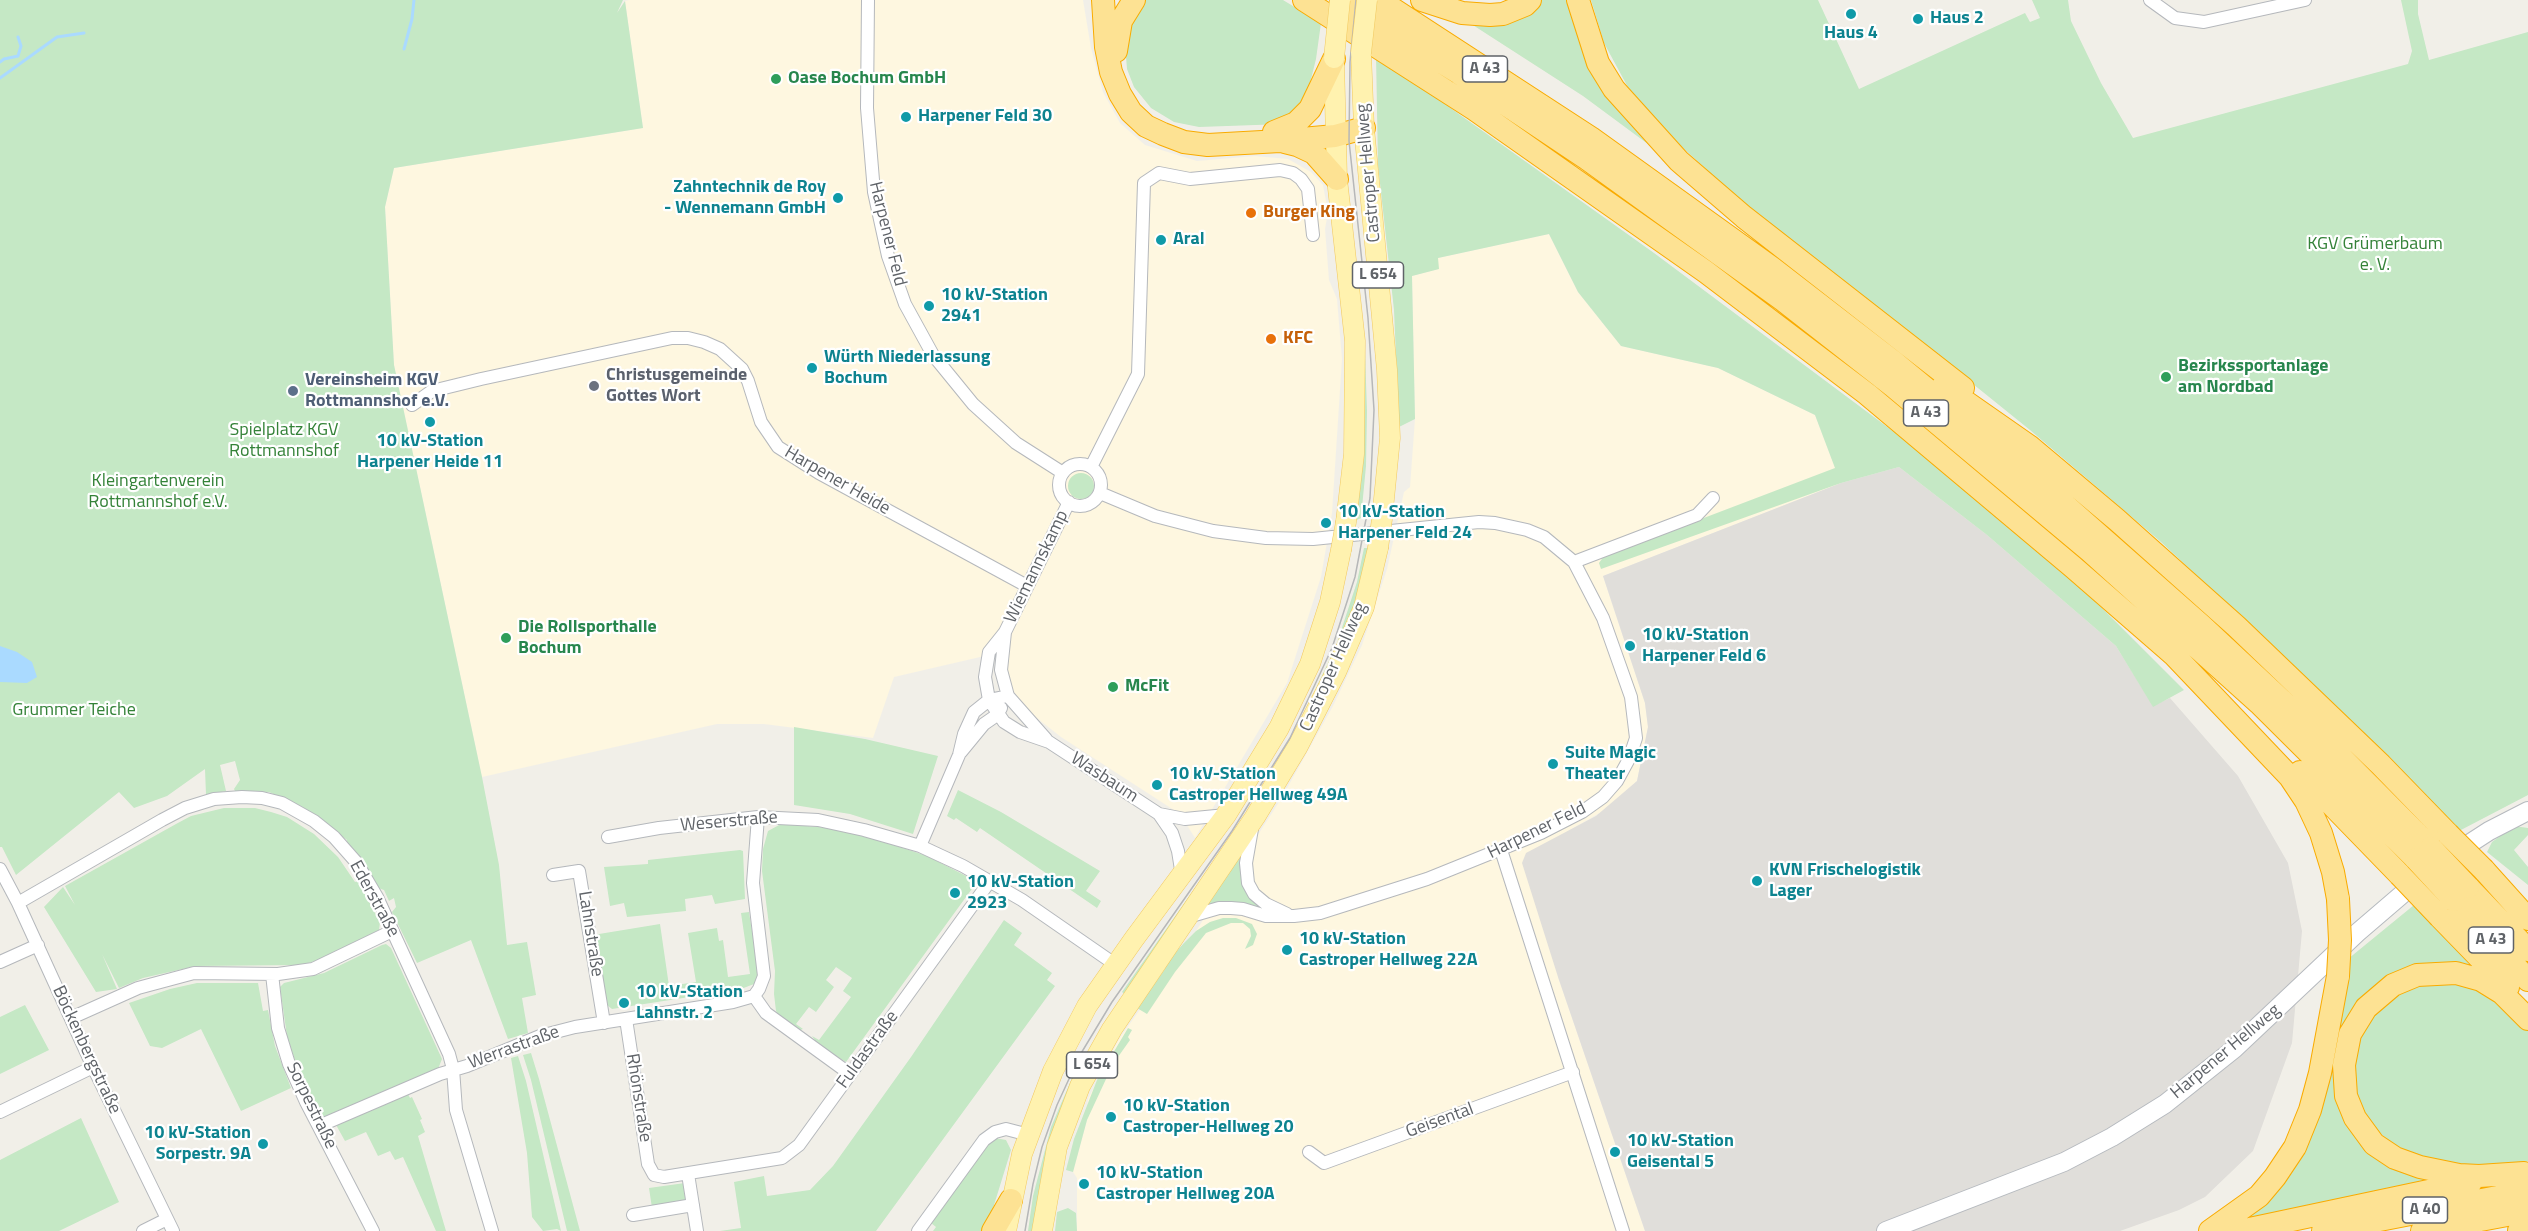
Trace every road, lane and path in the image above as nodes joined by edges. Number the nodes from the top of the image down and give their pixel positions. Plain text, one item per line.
1 (868, 0) edge
2 (1102, 0) edge
3 (1134, 0) edge
4 (1292, 0) edge
5 (1304, 0) edge
6 (1341, 0) edge
7 (1366, 0) edge
8 (1379, 0) edge
9 (1422, 0) edge
10 (1530, 0) edge
11 (1578, 0) edge
12 (2150, 0) edge
13 (2305, 0) edge
14 (1364, 47) junction
15 (1334, 59) junction
16 (1364, 128) junction
17 (1334, 131) junction
18 (1277, 137) junction
19 (1336, 179) junction
20 (1313, 235) dead end
21 (1839, 319) junction
22 (412, 405) dead end
23 (2046, 459) junction
24 (1091, 467) junction
25 (1063, 473) junction
26 (1100, 493) junction
27 (1713, 498) dead end
28 (1069, 502) junction
29 (1575, 562) junction
30 (1027, 586) junction
31 (1005, 632) junction
32 (1008, 696) junction
33 (2218, 699) junction
34 (989, 700) junction
35 (997, 714) junction
36 (1049, 742) junction
37 (959, 755) junction
38 (2528, 811) edge
39 (1159, 814) junction
40 (1226, 815) junction
41 (758, 817) junction
42 (1255, 817) junction
43 (608, 837) dead end
44 (920, 846) junction
45 (2432, 847) junction
46 (1502, 850) junction
47 (0, 869) edge
48 (2484, 870) junction
49 (553, 874) dead end
50 (1182, 876) junction
51 (990, 881) junction
52 (2528, 900) edge
53 (2454, 901) junction
54 (18, 903) junction
55 (1294, 916) junction
56 (1186, 918) junction
57 (2528, 919) edge
58 (392, 931) junction
59 (38, 945) junction
60 (2528, 950) edge
61 (0, 962) edge
62 (1116, 964) junction
63 (272, 974) junction
64 (2528, 980) edge
65 (754, 996) junction
66 (2528, 1008) edge
67 (70, 1018) junction
68 (626, 1019) junction
69 (2528, 1019) edge
70 (604, 1023) junction
71 (93, 1067) junction
72 (453, 1069) junction
73 (1573, 1072) junction
74 (850, 1074) junction
75 (0, 1112) edge
76 (319, 1126) junction
77 (1029, 1135) junction
78 (1309, 1152) dead end
79 (687, 1174) junction
80 (654, 1175) joint
81 (2527, 1179) edge
82 (1011, 1200) junction
83 (693, 1205) junction
84 (2528, 1211) edge
85 (633, 1215) dead end
86 (168, 1219) junction
87 (2528, 1229) edge
88 (143, 1231) edge
89 (173, 1231) edge
90 (373, 1231) edge
91 (492, 1231) edge
92 (697, 1231) edge
93 (918, 1231) edge
94 (993, 1231) edge
95 (1006, 1231) edge
96 (1042, 1231) edge
97 (1623, 1231) edge
98 (1886, 1231) edge
99 (2210, 1231) edge
100 (2240, 1231) edge
101 (2323, 1231) edge
102 (2422, 1231) edge
103 (2519, 1231) edge

1 - 25 street, Harpener Feld
2 - 18 highway
3 - 18 highway
4 - 14 highway
5 - 14 highway
6 - 15 main road, Castroper Hellweg / L 654, bridge
6 - 45 highway, A 43
7 - 14 main road, Castroper Hellweg / L 654, bridge
8 - 21 highway, A 43
9 - 10 highway
11 - 23 highway
12 - 13 street
14 - 16 main road, Castroper Hellweg / L 654
14 - 33 highway
15 - 17 main road, Castroper Hellweg / L 654
15 - 18 highway
16 - 17 highway
16 - 42 main road, Castroper Hellweg / L 654, bridge
17 - 18 highway
17 - 19 main road, Castroper Hellweg / L 654
18 - 19 highway
19 - 40 main road, Castroper Hellweg / L 654, bridge
20 - 24 street
21 - 23 highway
21 - 45 highway, A 43
22 - 30 street, Harpener Heide
23 - 45 highway
24 - 25 street
24 - 26 street
25 - 28 street
26 - 28 street
26 - 29 street, Harpener Feld
27 - 29 street
28 - 30 street, Wiemannskamp
29 - 46 street, Harpener Feld
30 - 31 street, Wiemannskamp
31 - 32 street, Wiemannskamp
31 - 34 street, Wiemannskamp
32 - 34 street
32 - 35 street
32 - 36 street, Wasbaum
33 - 53 highway, bridge
33 - 99 highway, bridge
34 - 35 street, Wasbaum
34 - 37 street
35 - 36 street, Wasbaum
35 - 37 street
36 - 39 street, Wasbaum
37 - 44 street
38 - 98 main road, Harpener Hellweg
39 - 40 street, Wasbaum
39 - 50 street, Wasbaum
40 - 50 main road, Castroper Hellweg / L 654
41 - 43 street, Weserstraße
41 - 44 street, Weserstraße
41 - 65 street
42 - 55 street
42 - 56 main road, Castroper Hellweg / L 654
44 - 51 street, Weserstraße
45 - 48 highway, bridge
45 - 53 highway, A 43, bridge
46 - 55 street, Harpener Feld
46 - 73 street
47 - 54 street, Böckenbergstraße
48 - 52 highway
48 - 57 highway
49 - 70 street, Lahnstraße
50 - 62 main road, Castroper Hellweg / L 654
51 - 62 street, Weserstraße
51 - 74 street, Fuldastraße
53 - 60 highway, A 43
53 - 64 highway, A 43
53 - 66 highway
54 - 58 street, Ederstraße
54 - 59 street, Böckenbergstraße
55 - 56 street, Harpener Feld
56 - 96 main road, Castroper Hellweg / L 654
58 - 63 street
58 - 72 street, Ederstraße
59 - 61 street
59 - 67 street, Böckenbergstraße
62 - 77 main road, Castroper Hellweg / L 654
63 - 67 street
63 - 76 street, Sorpestraße
65 - 68 street, Werrastraße
65 - 74 street
67 - 71 street, Böckenbergstraße
68 - 70 street, Werrastraße
68 - 80 street, Rhönstraße
69 - 81 highway
70 - 72 street, Werrastraße
71 - 75 street
71 - 86 street, Böckenbergstraße
72 - 76 street, Werrastraße
72 - 91 street, Ederstraße
73 - 78 street, Geisental
73 - 97 street
74 - 79 street, Fuldastraße
76 - 90 street, Sorpestraße
77 - 82 main road, Castroper Hellweg / L 654
77 - 93 street
79 - 80 street, Fuldastraße
79 - 83 street
81 - 100 highway
81 - 101 highway, A 40
82 - 94 highway
82 - 95 main road, Castroper Hellweg / L 654
83 - 85 street
83 - 92 street
84 - 102 highway, A 40
86 - 88 street
86 - 89 street, Böckenbergstraße
87 - 103 highway

